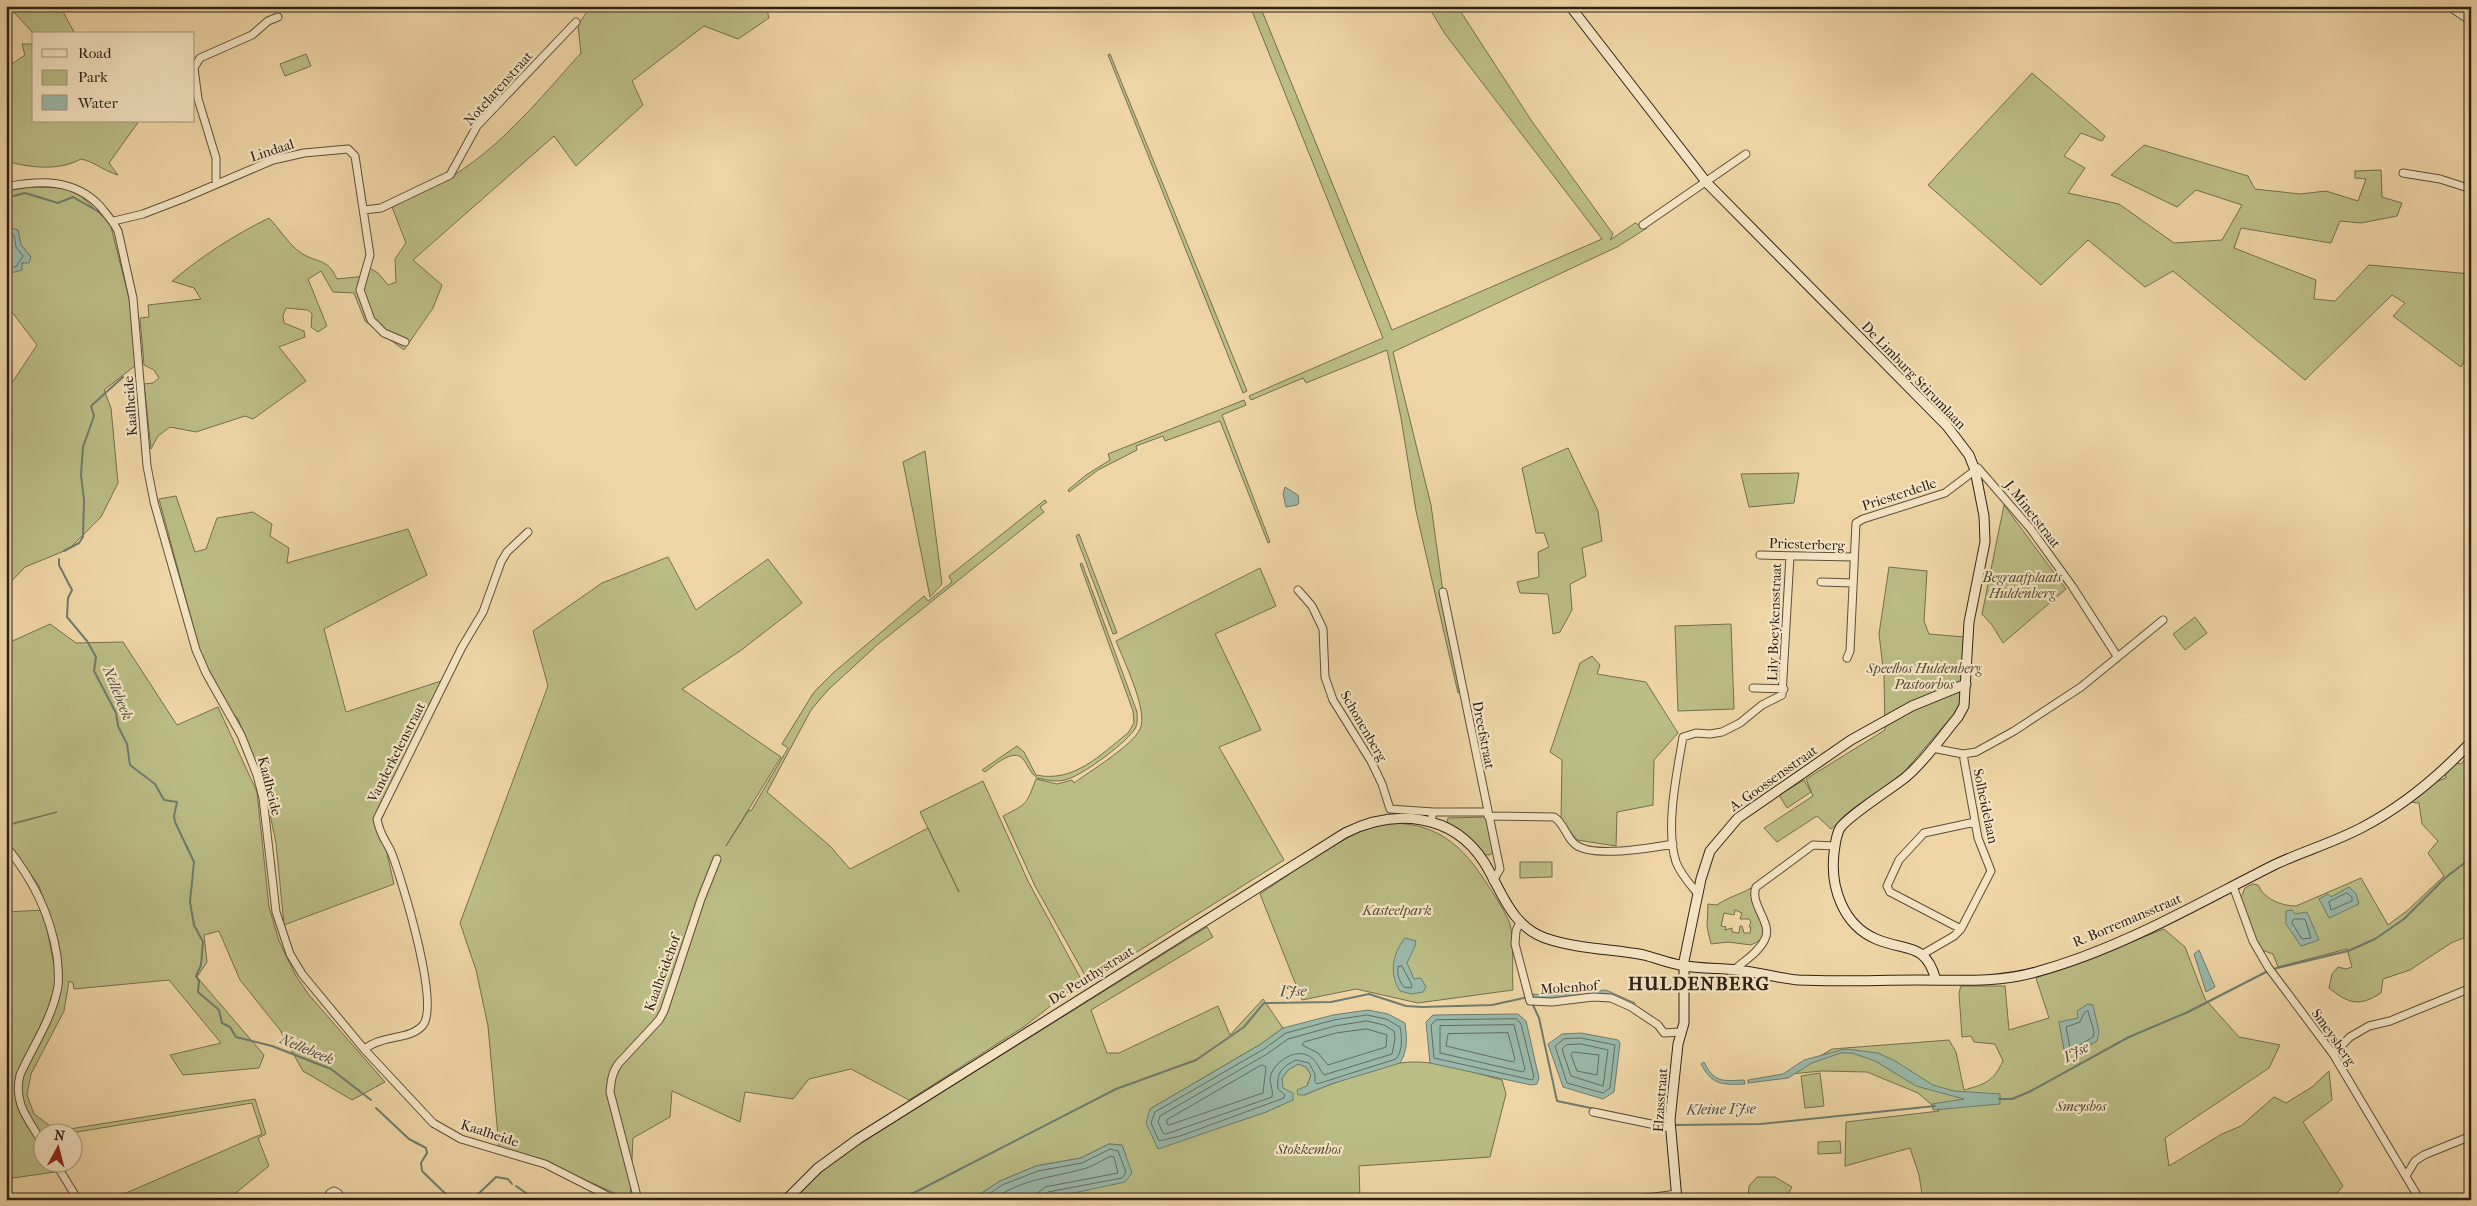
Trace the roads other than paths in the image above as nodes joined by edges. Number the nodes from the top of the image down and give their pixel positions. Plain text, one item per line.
1 (1570, 6) edge
2 (2448, 6) edge
3 (278, 16) dead end
4 (2471, 21) edge
5 (576, 22) dead end
6 (195, 66) edge
7 (195, 76) edge
8 (1746, 154) dead end
9 (2403, 173) dead end
10 (1706, 183) junction
11 (216, 184) junction
12 (6, 187) edge
13 (2471, 189) edge
14 (364, 210) junction
15 (114, 221) junction
16 (1643, 225) dead end
17 (405, 342) dead end
18 (1974, 470) junction
19 (528, 532) dead end
20 (1760, 555) dead end
21 (1790, 556) junction
22 (1854, 557) junction
23 (1821, 582) dead end
24 (1853, 583) junction
25 (1298, 590) dead end
26 (1443, 592) dead end
27 (2163, 620) dead end
28 (2117, 656) junction
29 (1847, 658) dead end
30 (1966, 684) junction
31 (1753, 688) dead end
32 (1784, 690) junction
33 (2471, 742) edge
34 (1932, 748) junction
35 (1963, 754) junction
36 (1433, 812) junction
37 (1488, 814) junction
38 (1431, 822) junction
39 (1975, 822) junction
40 (1673, 844) junction
41 (6, 846) edge
42 (1834, 846) junction
43 (718, 859) dead end
44 (1493, 881) junction
45 (2233, 886) junction
46 (1698, 894) junction
47 (1520, 922) junction
48 (1961, 929) junction
49 (1923, 954) junction
50 (1684, 966) junction
51 (1734, 970) junction
52 (1932, 980) junction
53 (2471, 988) edge
54 (1680, 1032) junction
55 (364, 1049) junction
56 (2333, 1054) junction
57 (1593, 1112) dead end
58 (32, 1125) edge
59 (1670, 1125) junction
60 (2471, 1136) edge
61 (62, 1174) edge
62 (2406, 1176) junction
63 (1677, 1197) edge
64 (78, 1200) edge
65 (327, 1200) edge
66 (342, 1200) edge
67 (616, 1200) edge
68 (638, 1200) edge
69 (786, 1200) edge
70 (1630, 1200) edge
71 (2420, 1200) edge

1 - 10 main road, De Limburg Stirumlaan
2 - 4 street
3 - 6 street
5 - 14 street, Notelarenstraat
7 - 11 street
8 - 10 street
9 - 13 street
10 - 16 street
10 - 18 main road, De Limburg Stirumlaan
11 - 14 street, Lindaal
11 - 15 street, Lindaal
12 - 15 street
14 - 17 street, Lindaal
15 - 55 street, Kaalheide
18 - 22 street, Priesterdelle
18 - 28 street, J. Minetstraat
18 - 30 main road, De Limburg Stirumlaan
19 - 55 street, Vanderkelenstraat
20 - 21 street, Priesterberg
21 - 22 street, Priesterberg
21 - 32 street, Lily Boeykensstraat
22 - 24 street, Priesterdelle
23 - 24 street
24 - 29 street, Priesterdelle
25 - 36 street, Schonenberg
26 - 37 street, Dreefstraat
27 - 28 street
28 - 35 street
30 - 34 main road, De Limburg Stirumlaan
30 - 46 main road, A. Goossensstraat
31 - 32 street, Lily Boeykensstraat
32 - 40 street
33 - 45 main road, R. Borremansstraat
34 - 35 street
34 - 42 main road, De Limburg Stirumlaan
35 - 39 street, Solheidelaan
36 - 37 street
36 - 38 street
37 - 40 street
37 - 44 street, Dreefstraat
38 - 44 main road, De Peuthystraat
38 - 69 main road, De Peuthystraat
39 - 48 street, Solheidelaan
39 - 48 street
40 - 46 street
41 - 58 street
42 - 49 main road, De Limburg Stirumlaan
42 - 51 street
43 - 68 street, Kaalheidehof
44 - 47 main road, De Peuthystraat
45 - 52 main road, R. Borremansstraat
45 - 56 street, Smeysberg
46 - 50 main road, A. Goossensstraat
47 - 50 main road, De Peuthystraat
47 - 54 street, Molenhof
48 - 49 street, Solheidelaan
49 - 52 main road
50 - 51 main road, R. Borremansstraat
50 - 54 main road, Elzasstraat
51 - 52 main road, R. Borremansstraat
53 - 56 street
54 - 59 main road, Elzasstraat
55 - 67 street, Kaalheide
56 - 62 street, Smeysberg
57 - 59 street
59 - 63 main road, Elzasstraat
60 - 62 street
61 - 64 street
62 - 71 street, Smeysberg
63 - 70 street
65 - 66 street

